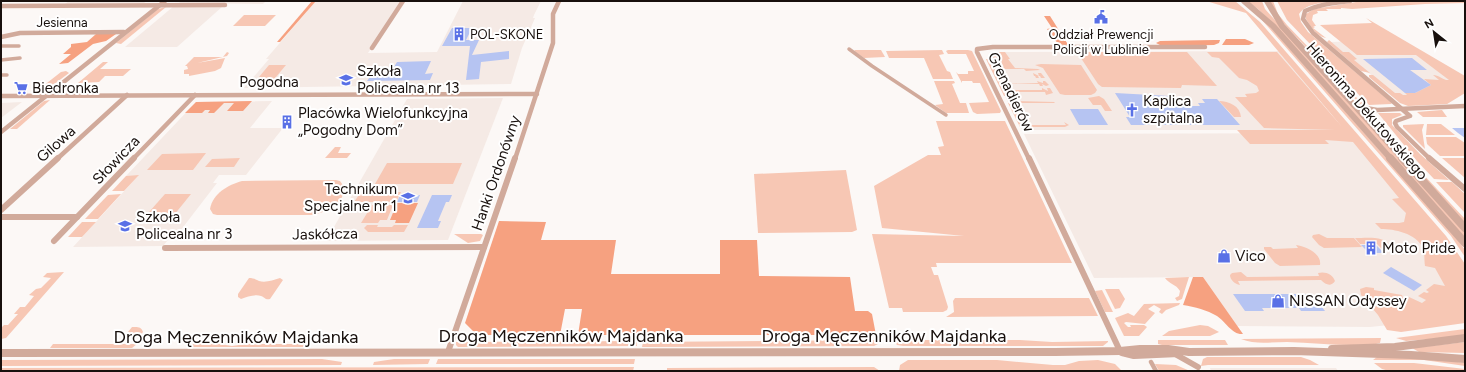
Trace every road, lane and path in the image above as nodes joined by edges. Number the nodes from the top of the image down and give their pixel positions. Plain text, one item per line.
1 (164, 1) edge
2 (403, 1) edge
3 (560, 1) edge
4 (1244, 1) edge
5 (1267, 1) edge
6 (1350, 1) edge
7 (158, 5) junction
8 (225, 5) dead end
9 (1, 6) edge
10 (124, 32) junction
11 (1, 37) edge
12 (1, 46) edge
13 (19, 46) dead end
14 (1206, 47) dead end
15 (372, 48) dead end
16 (849, 49) dead end
17 (20, 58) dead end
18 (1, 60) edge
19 (1, 75) edge
20 (7, 75) dead end
21 (537, 94) junction
22 (127, 95) junction
23 (195, 95) junction
24 (1, 96) edge
25 (46, 96) junction
26 (1355, 106) junction
27 (1465, 106) edge
28 (1404, 109) junction
29 (1377, 110) junction
30 (1362, 114) junction
31 (946, 115) dead end
32 (1, 132) edge
33 (1465, 189) edge
34 (1, 210) edge
35 (1, 217) edge
36 (77, 217) junction
37 (1465, 228) edge
38 (54, 241) dead end
39 (1465, 243) edge
40 (484, 247) junction
41 (166, 248) dead end
42 (1465, 338) edge
43 (1120, 351) junction
44 (1294, 351) junction
45 (448, 352) junction
46 (1189, 352) junction
47 (1, 353) edge
48 (1175, 354) junction
49 (1465, 359) edge
50 (1152, 362) dead end
51 (1199, 369) edge
52 (1156, 371) edge

1 - 7 street
2 - 15 street
3 - 21 street, Hanki Ordonówny
4 - 39 street, Hieronima Dekutowskiego
5 - 26 street, Hieronima Dekutowskiego
6 - 28 street
7 - 8 street
7 - 9 street
7 - 10 street
10 - 11 street, Jesienna
10 - 25 street
12 - 13 street
14 - 43 street, Grenadierów
16 - 31 street
17 - 18 street
19 - 20 street
21 - 23 street, Pogodna
21 - 40 street, Hanki Ordonówny
22 - 23 street, Pogodna
22 - 25 street, Pogodna
22 - 34 street, Gilowa
23 - 36 street, Słowicza
24 - 25 street, Pogodna
25 - 32 street
26 - 29 street
26 - 30 street, Hieronima Dekutowskiego
27 - 28 street
28 - 29 street
28 - 33 street
29 - 30 street
30 - 37 street, Hieronima Dekutowskiego
35 - 36 street
36 - 38 street, Słowicza
40 - 41 street, Jaskółcza
40 - 45 street, Hanki Ordonówny
42 - 44 street, Droga Męczenników Majdanka
43 - 45 street, Droga Męczenników Majdanka
43 - 46 street, Droga Męczenników Majdanka
43 - 48 street, Droga Męczenników Majdanka
44 - 46 street, Droga Męczenników Majdanka
44 - 49 street, Droga Męczenników Majdanka
45 - 47 street, Droga Męczenników Majdanka
46 - 48 street, Droga Męczenników Majdanka
46 - 51 street
48 - 51 street
50 - 52 street

